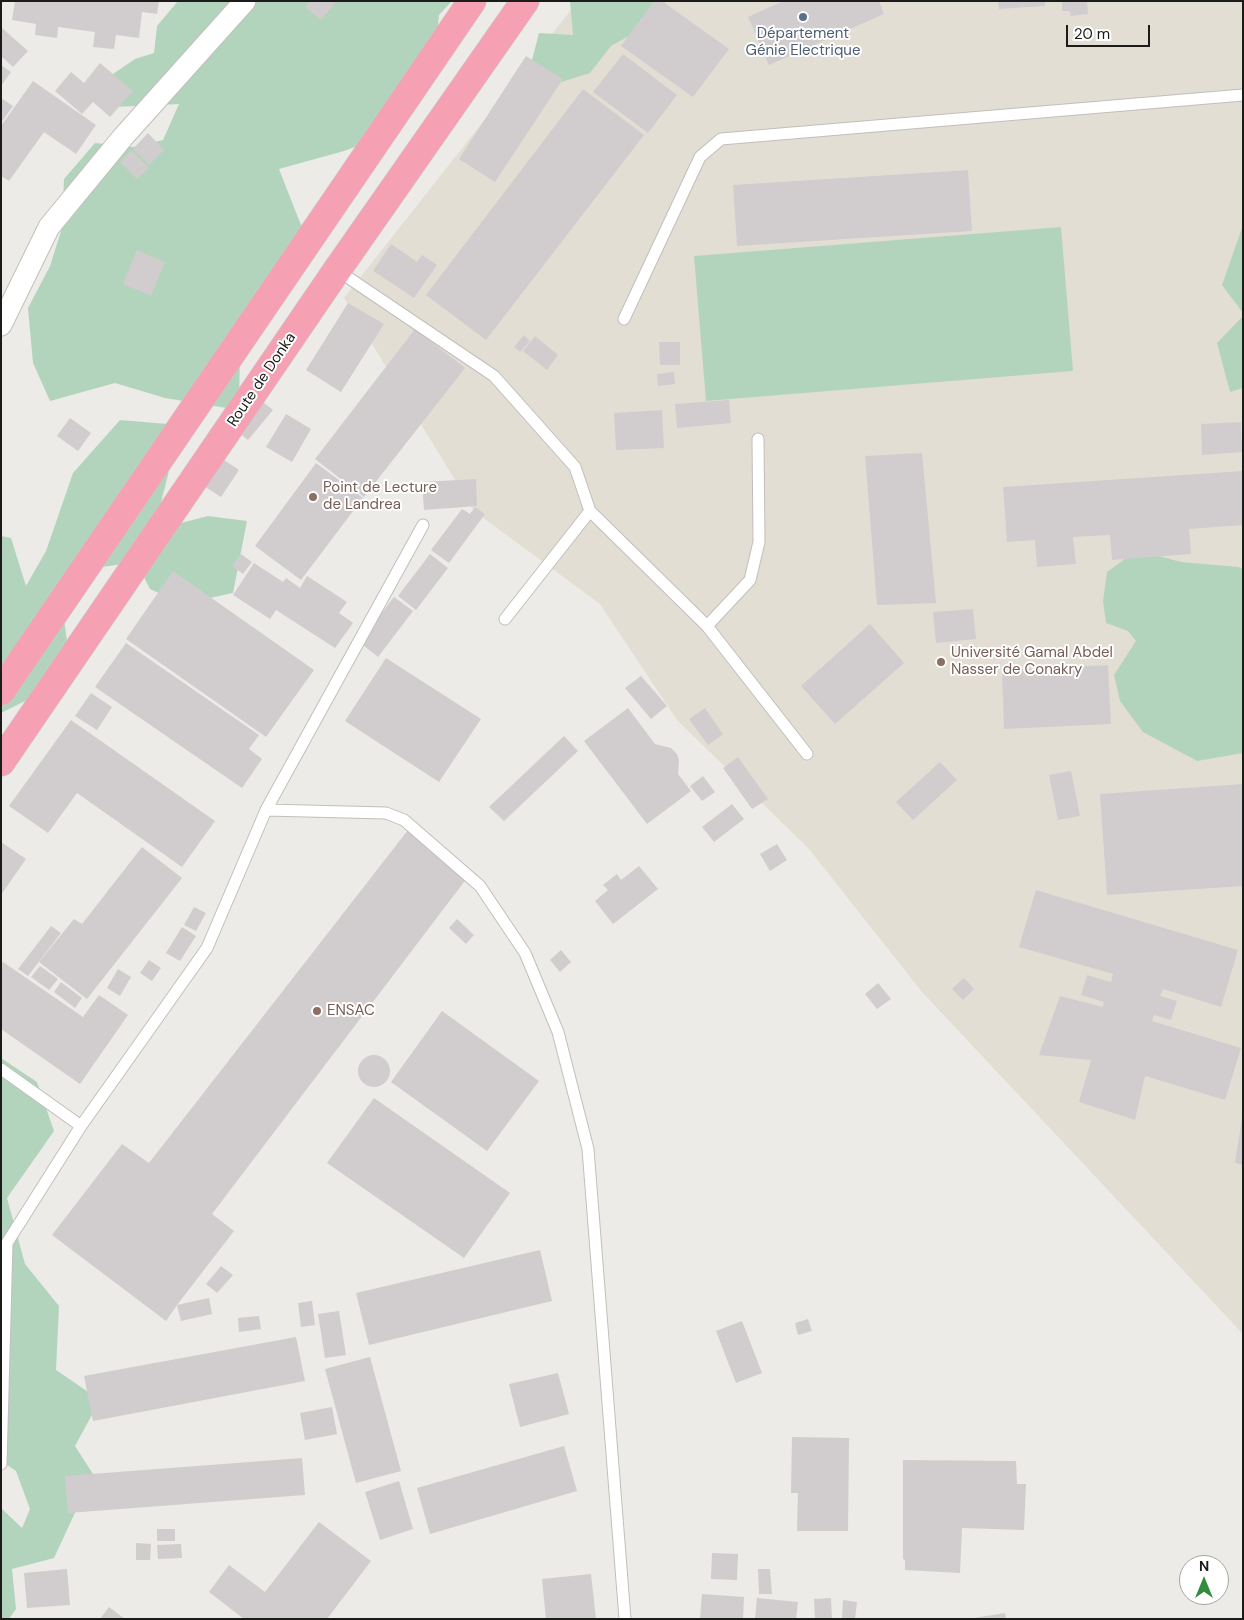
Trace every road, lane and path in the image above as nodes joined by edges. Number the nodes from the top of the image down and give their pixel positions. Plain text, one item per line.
1 (245, 1) edge
2 (472, 1) edge
3 (525, 1) edge
4 (1243, 95) edge
5 (337, 270) junction
6 (624, 319) dead end
7 (1, 325) edge
8 (758, 439) dead end
9 (590, 510) junction
10 (423, 525) dead end
11 (505, 619) dead end
12 (707, 626) junction
13 (1, 691) edge
14 (807, 754) dead end
15 (1, 762) edge
16 (266, 810) junction
17 (1, 1069) edge
18 (81, 1126) junction
19 (1, 1464) edge
20 (625, 1619) edge

1 - 7 street
2 - 13 main road
3 - 5 main road, Route de Donka
4 - 6 lane
5 - 9 lane
5 - 15 main road, Route de Donka
8 - 12 lane
9 - 11 lane
9 - 12 lane
10 - 16 lane
12 - 14 lane
16 - 18 lane
16 - 20 lane
17 - 18 lane
18 - 19 lane

